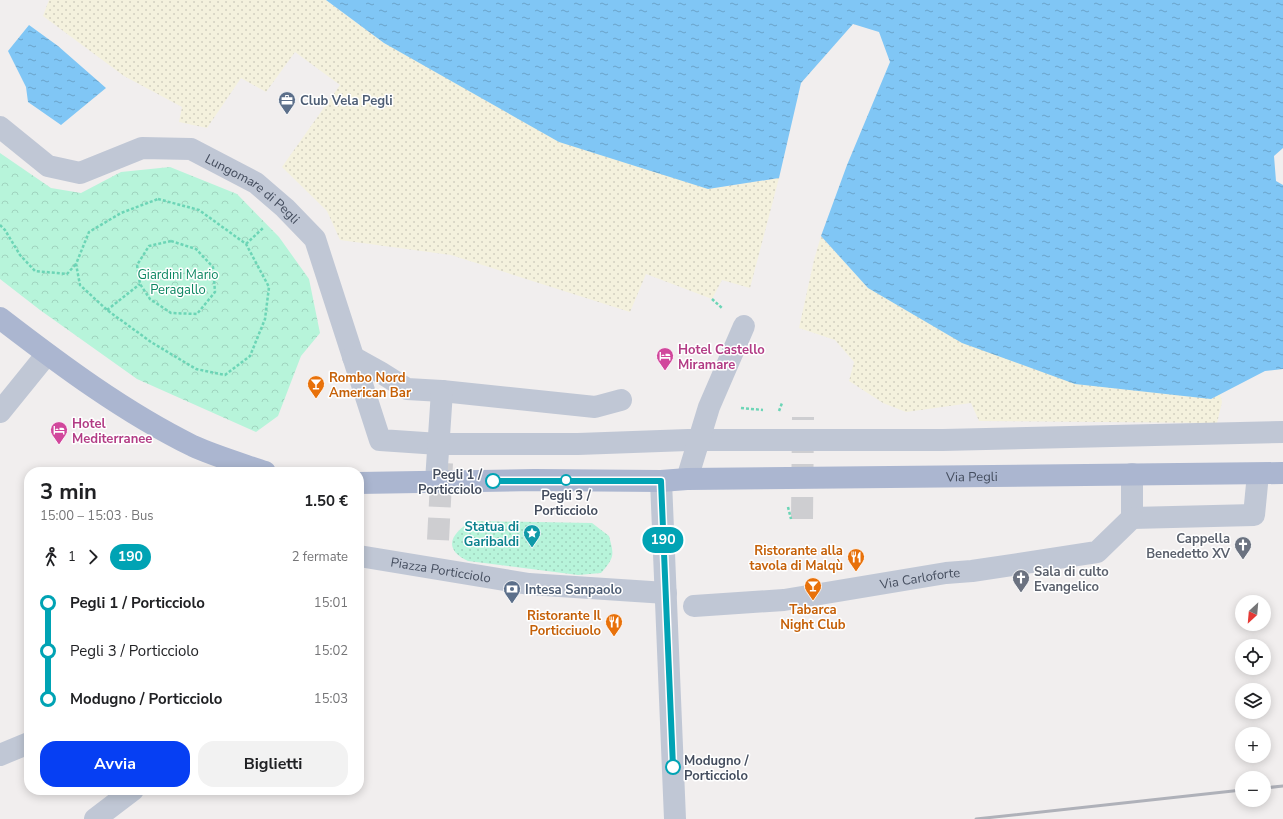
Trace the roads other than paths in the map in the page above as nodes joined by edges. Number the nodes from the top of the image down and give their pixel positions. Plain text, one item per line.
1 (0, 127) edge
2 (0, 318) edge
3 (744, 326) dead end
4 (47, 354) junction
5 (353, 357) junction
6 (442, 391) junction
7 (621, 400) dead end
8 (0, 412) edge
9 (1283, 432) edge
10 (699, 440) junction
11 (439, 444) junction
12 (251, 467) edge
13 (1283, 473) edge
14 (1132, 474) junction
15 (1258, 474) junction
16 (687, 479) junction
17 (436, 481) junction
18 (661, 481) junction
19 (364, 483) edge
20 (1132, 518) junction
21 (364, 557) edge
22 (666, 594) junction
23 (694, 606) dead end
24 (24, 745) edge
25 (0, 755) edge
26 (126, 795) edge
27 (95, 819) edge
28 (675, 819) edge

1 - 5 street, Lungomare di Pegli
2 - 4 main road
3 - 10 street
4 - 8 street
4 - 12 main road
5 - 6 street
5 - 11 street, Lungomare di Pegli
6 - 7 street
6 - 11 street
9 - 10 street
10 - 11 street
10 - 16 street
11 - 17 street
13 - 15 main road, Via Pegli
14 - 15 main road, Via Pegli
14 - 16 main road, Via Pegli
14 - 20 street
15 - 20 street
16 - 18 main road, Via Pegli
17 - 18 main road
17 - 19 main road
18 - 22 street
20 - 23 street, Via Carloforte
21 - 22 street, Piazza Porticciolo
22 - 28 street
24 - 25 street
26 - 27 street

